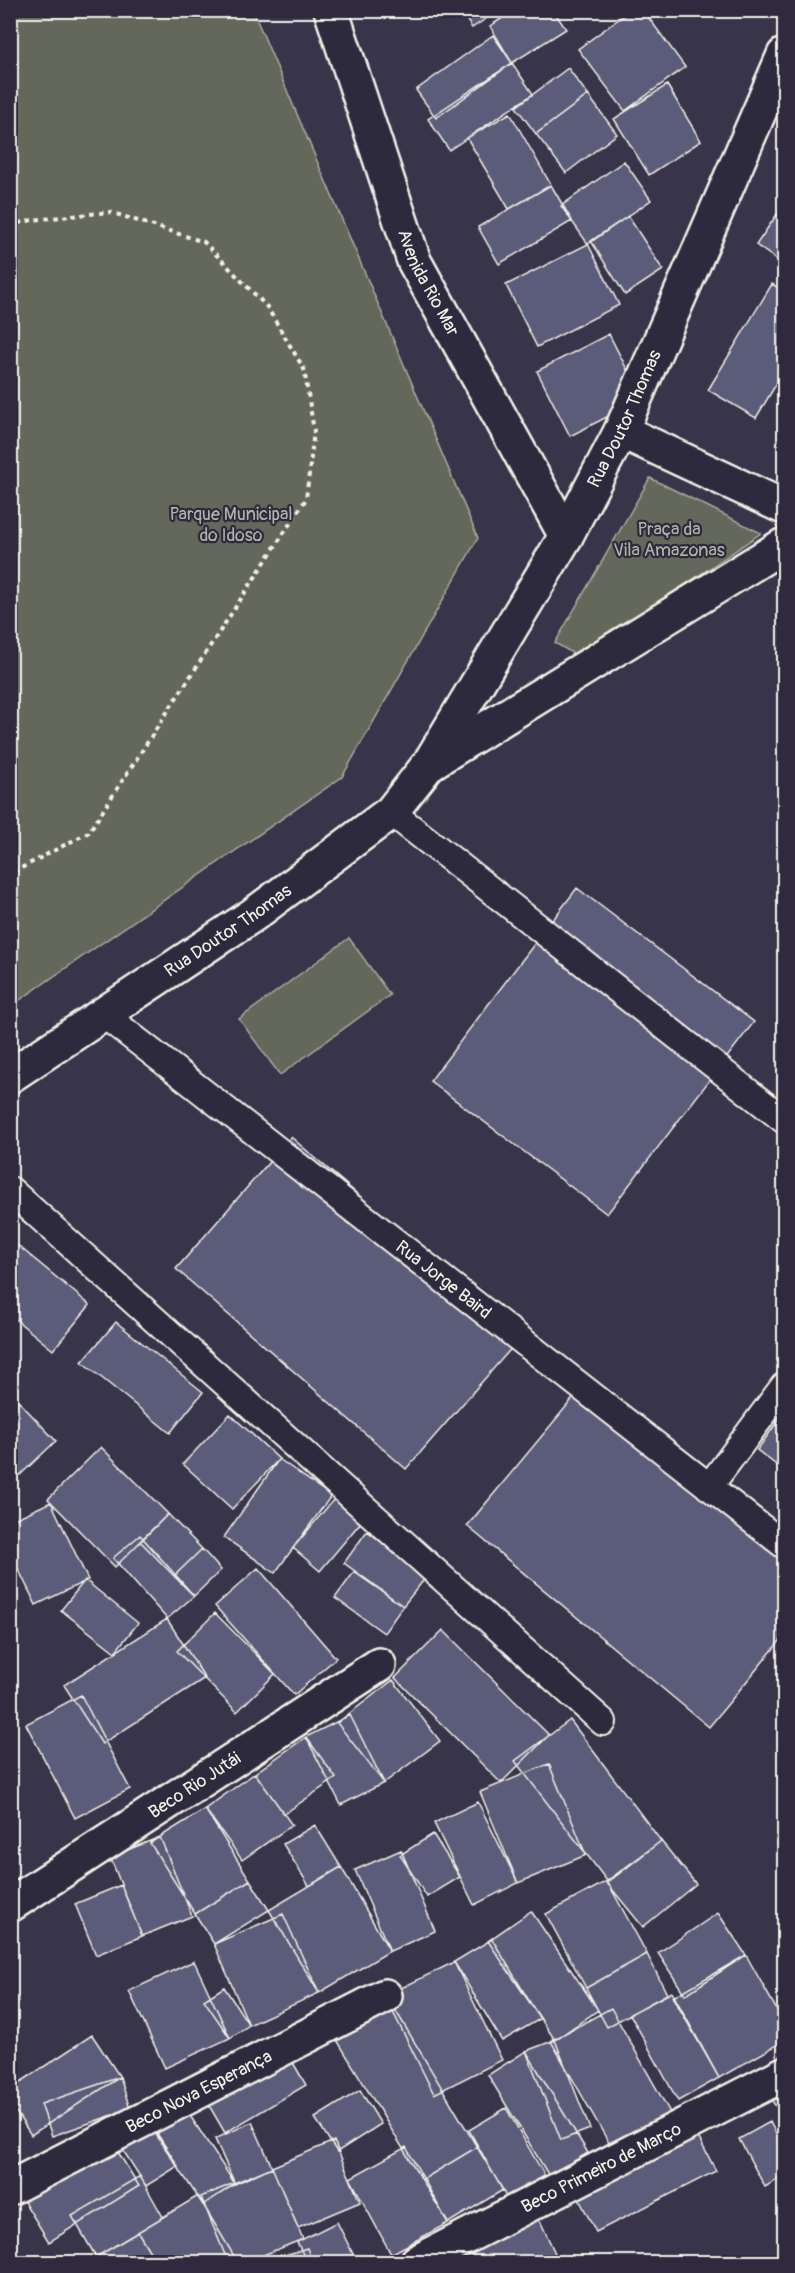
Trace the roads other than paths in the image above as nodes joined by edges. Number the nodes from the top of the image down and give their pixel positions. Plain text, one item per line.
1 (331, 10) edge
2 (784, 55) edge
3 (621, 431) junction
4 (784, 507) edge
5 (566, 536) junction
6 (784, 544) edge
7 (429, 764) junction
8 (391, 812) junction
9 (104, 1014) junction
10 (10, 1076) edge
11 (784, 1120) edge
12 (10, 1190) edge
13 (784, 1386) edge
14 (709, 1487) junction
15 (784, 1545) edge
16 (379, 1665) dead end
17 (603, 1722) dead end
18 (10, 1905) edge
19 (385, 1996) dead end
20 (784, 2074) edge
21 (10, 2188) edge
22 (417, 2262) edge

1 - 5 street, Avenida Rio Mar
2 - 3 street, Rua Doutor Thomas
3 - 4 street
3 - 5 street, Rua Doutor Thomas
5 - 7 street, Rua Doutor Thomas
6 - 7 street, Rua Doutor Thomas
7 - 8 street, Rua Doutor Thomas
8 - 9 street, Rua Doutor Thomas
8 - 11 lane
9 - 10 street, Rua Doutor Thomas
9 - 14 lane, Rua Jorge Baird
12 - 17 lane
13 - 14 lane
14 - 15 lane, Rua Jorge Baird
16 - 18 street, Beco Rio Jutái
19 - 21 street, Beco Nova Esperança
20 - 22 street, Beco Primeiro de Março

